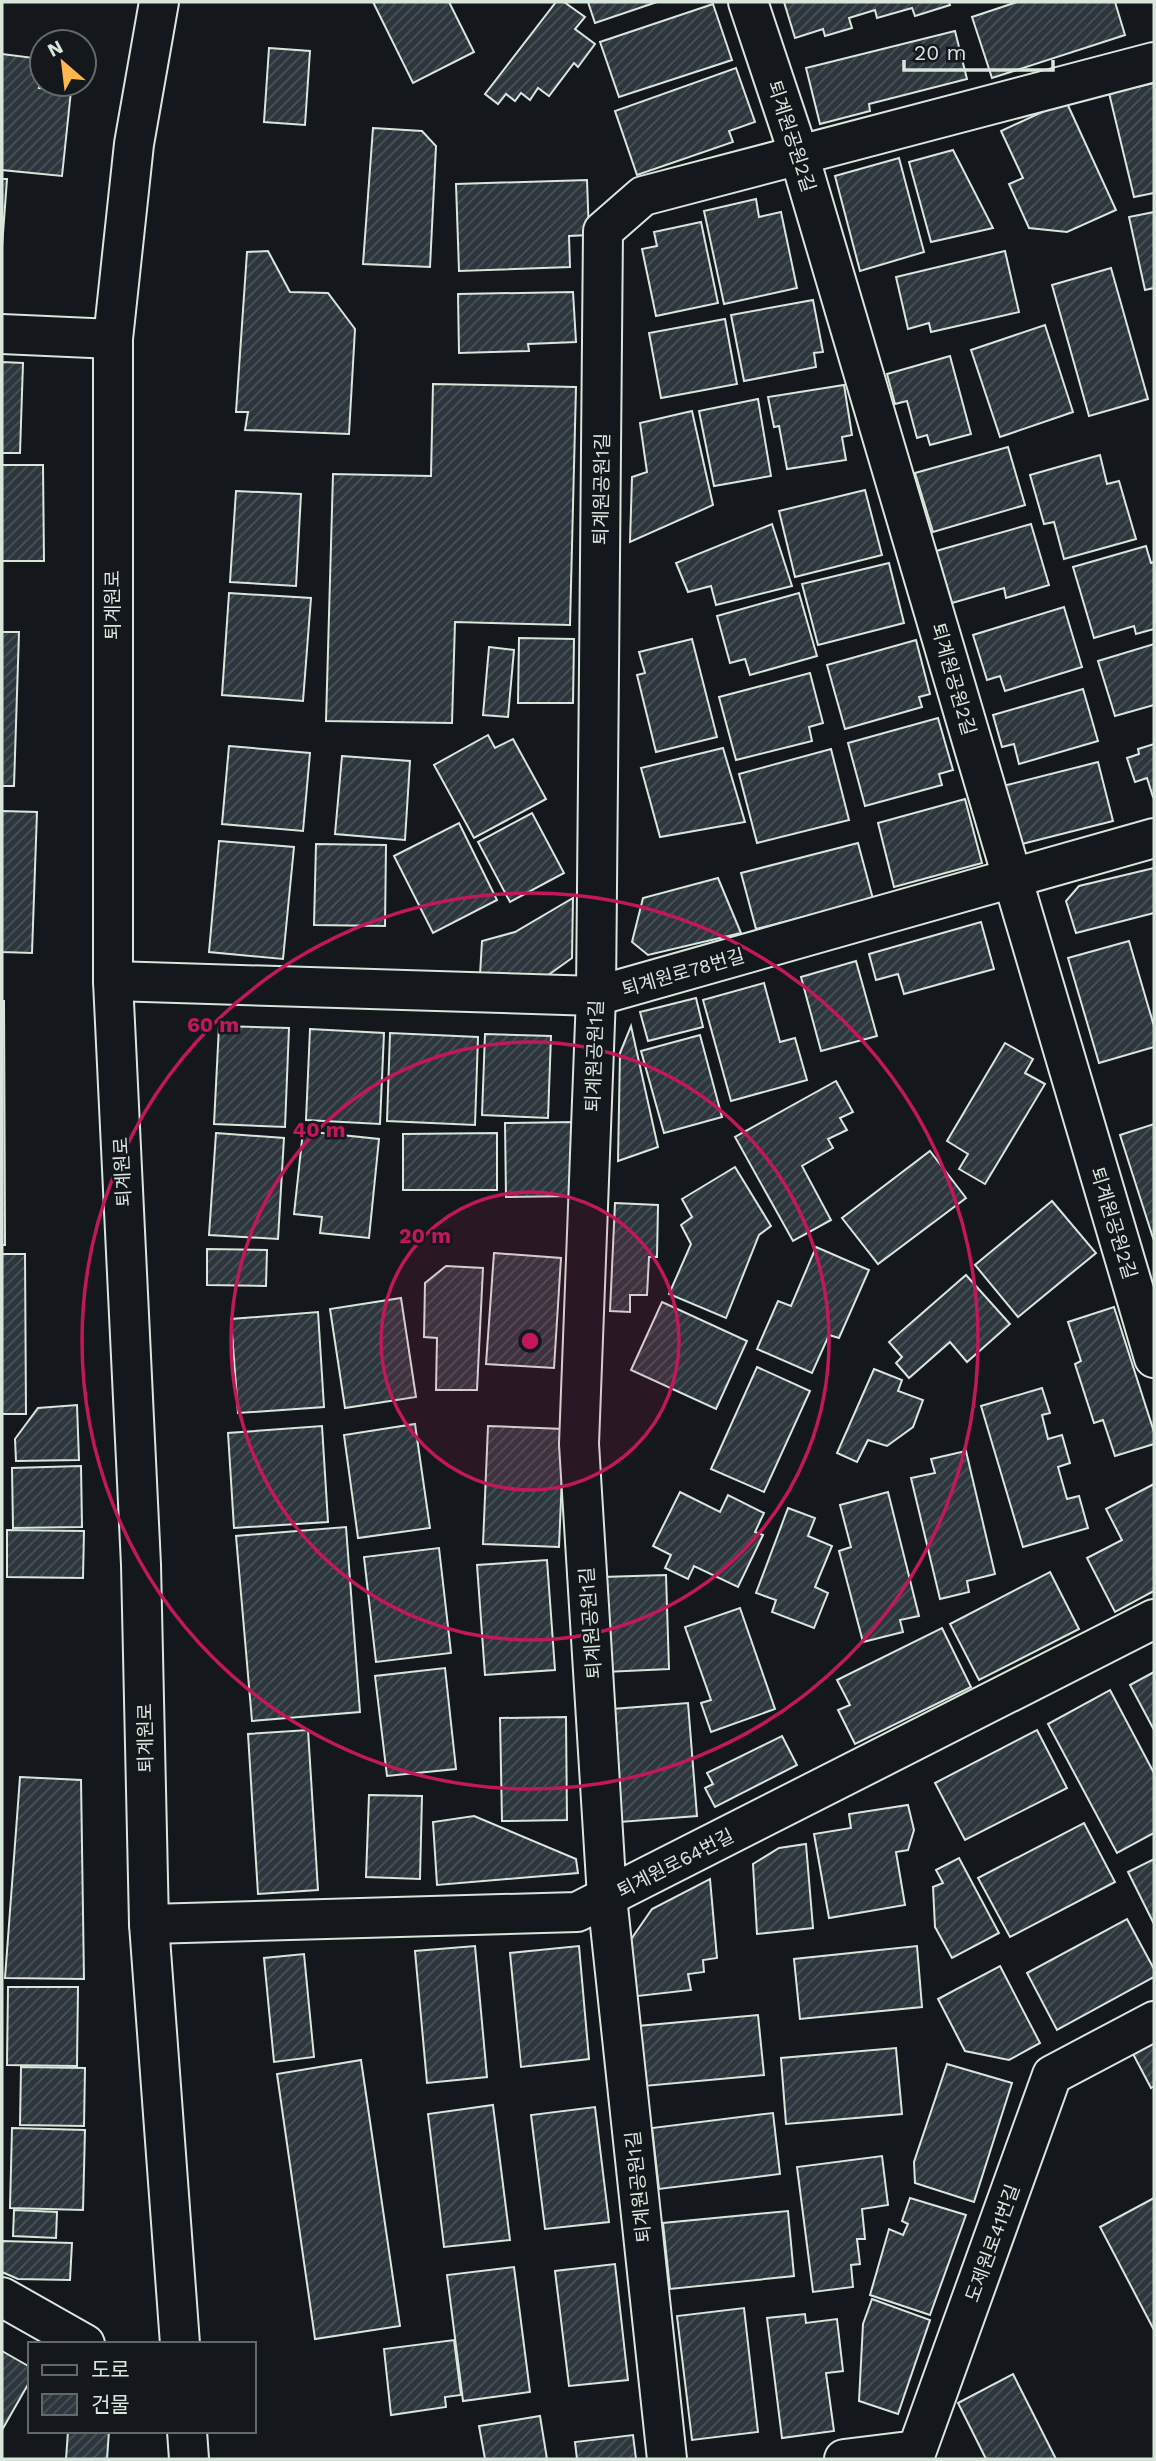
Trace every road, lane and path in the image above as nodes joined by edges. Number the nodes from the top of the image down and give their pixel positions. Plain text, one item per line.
1 (159, 2) edge
2 (748, 2) edge
3 (1154, 62) edge
4 (799, 155) junction
5 (2, 334) edge
6 (113, 339) junction
7 (1154, 838) edge
8 (1012, 878) junction
9 (113, 981) junction
10 (596, 996) junction
11 (1154, 1358) edge
12 (1154, 1619) edge
13 (607, 1897) junction
14 (149, 1924) junction
15 (1154, 2021) edge
16 (2, 2297) edge
17 (81, 2342) edge
18 (180, 2342) edge
19 (187, 2433) edge
20 (189, 2459) edge
21 (667, 2459) edge
22 (844, 2459) edge

1 - 6 street, 퇴계원로
2 - 4 street, 퇴계원공원2길
3 - 4 street, 퇴계원공원1길
4 - 8 street, 퇴계원공원2길
4 - 10 street, 퇴계원공원1길
5 - 6 street
6 - 9 street, 퇴계원로
7 - 8 street, 퇴계원로78번길
8 - 10 street, 퇴계원로78번길
8 - 11 street, 퇴계원공원2길
9 - 10 street, 퇴계원로78번길
9 - 14 street, 퇴계원로
10 - 13 street, 퇴계원공원1길
12 - 13 street, 퇴계원로64번길
13 - 14 street, 퇴계원로64번길
13 - 21 street, 퇴계원공원1길
14 - 18 street, 퇴계원로
15 - 22 street, 도제원로41번길
16 - 17 street
19 - 20 street

